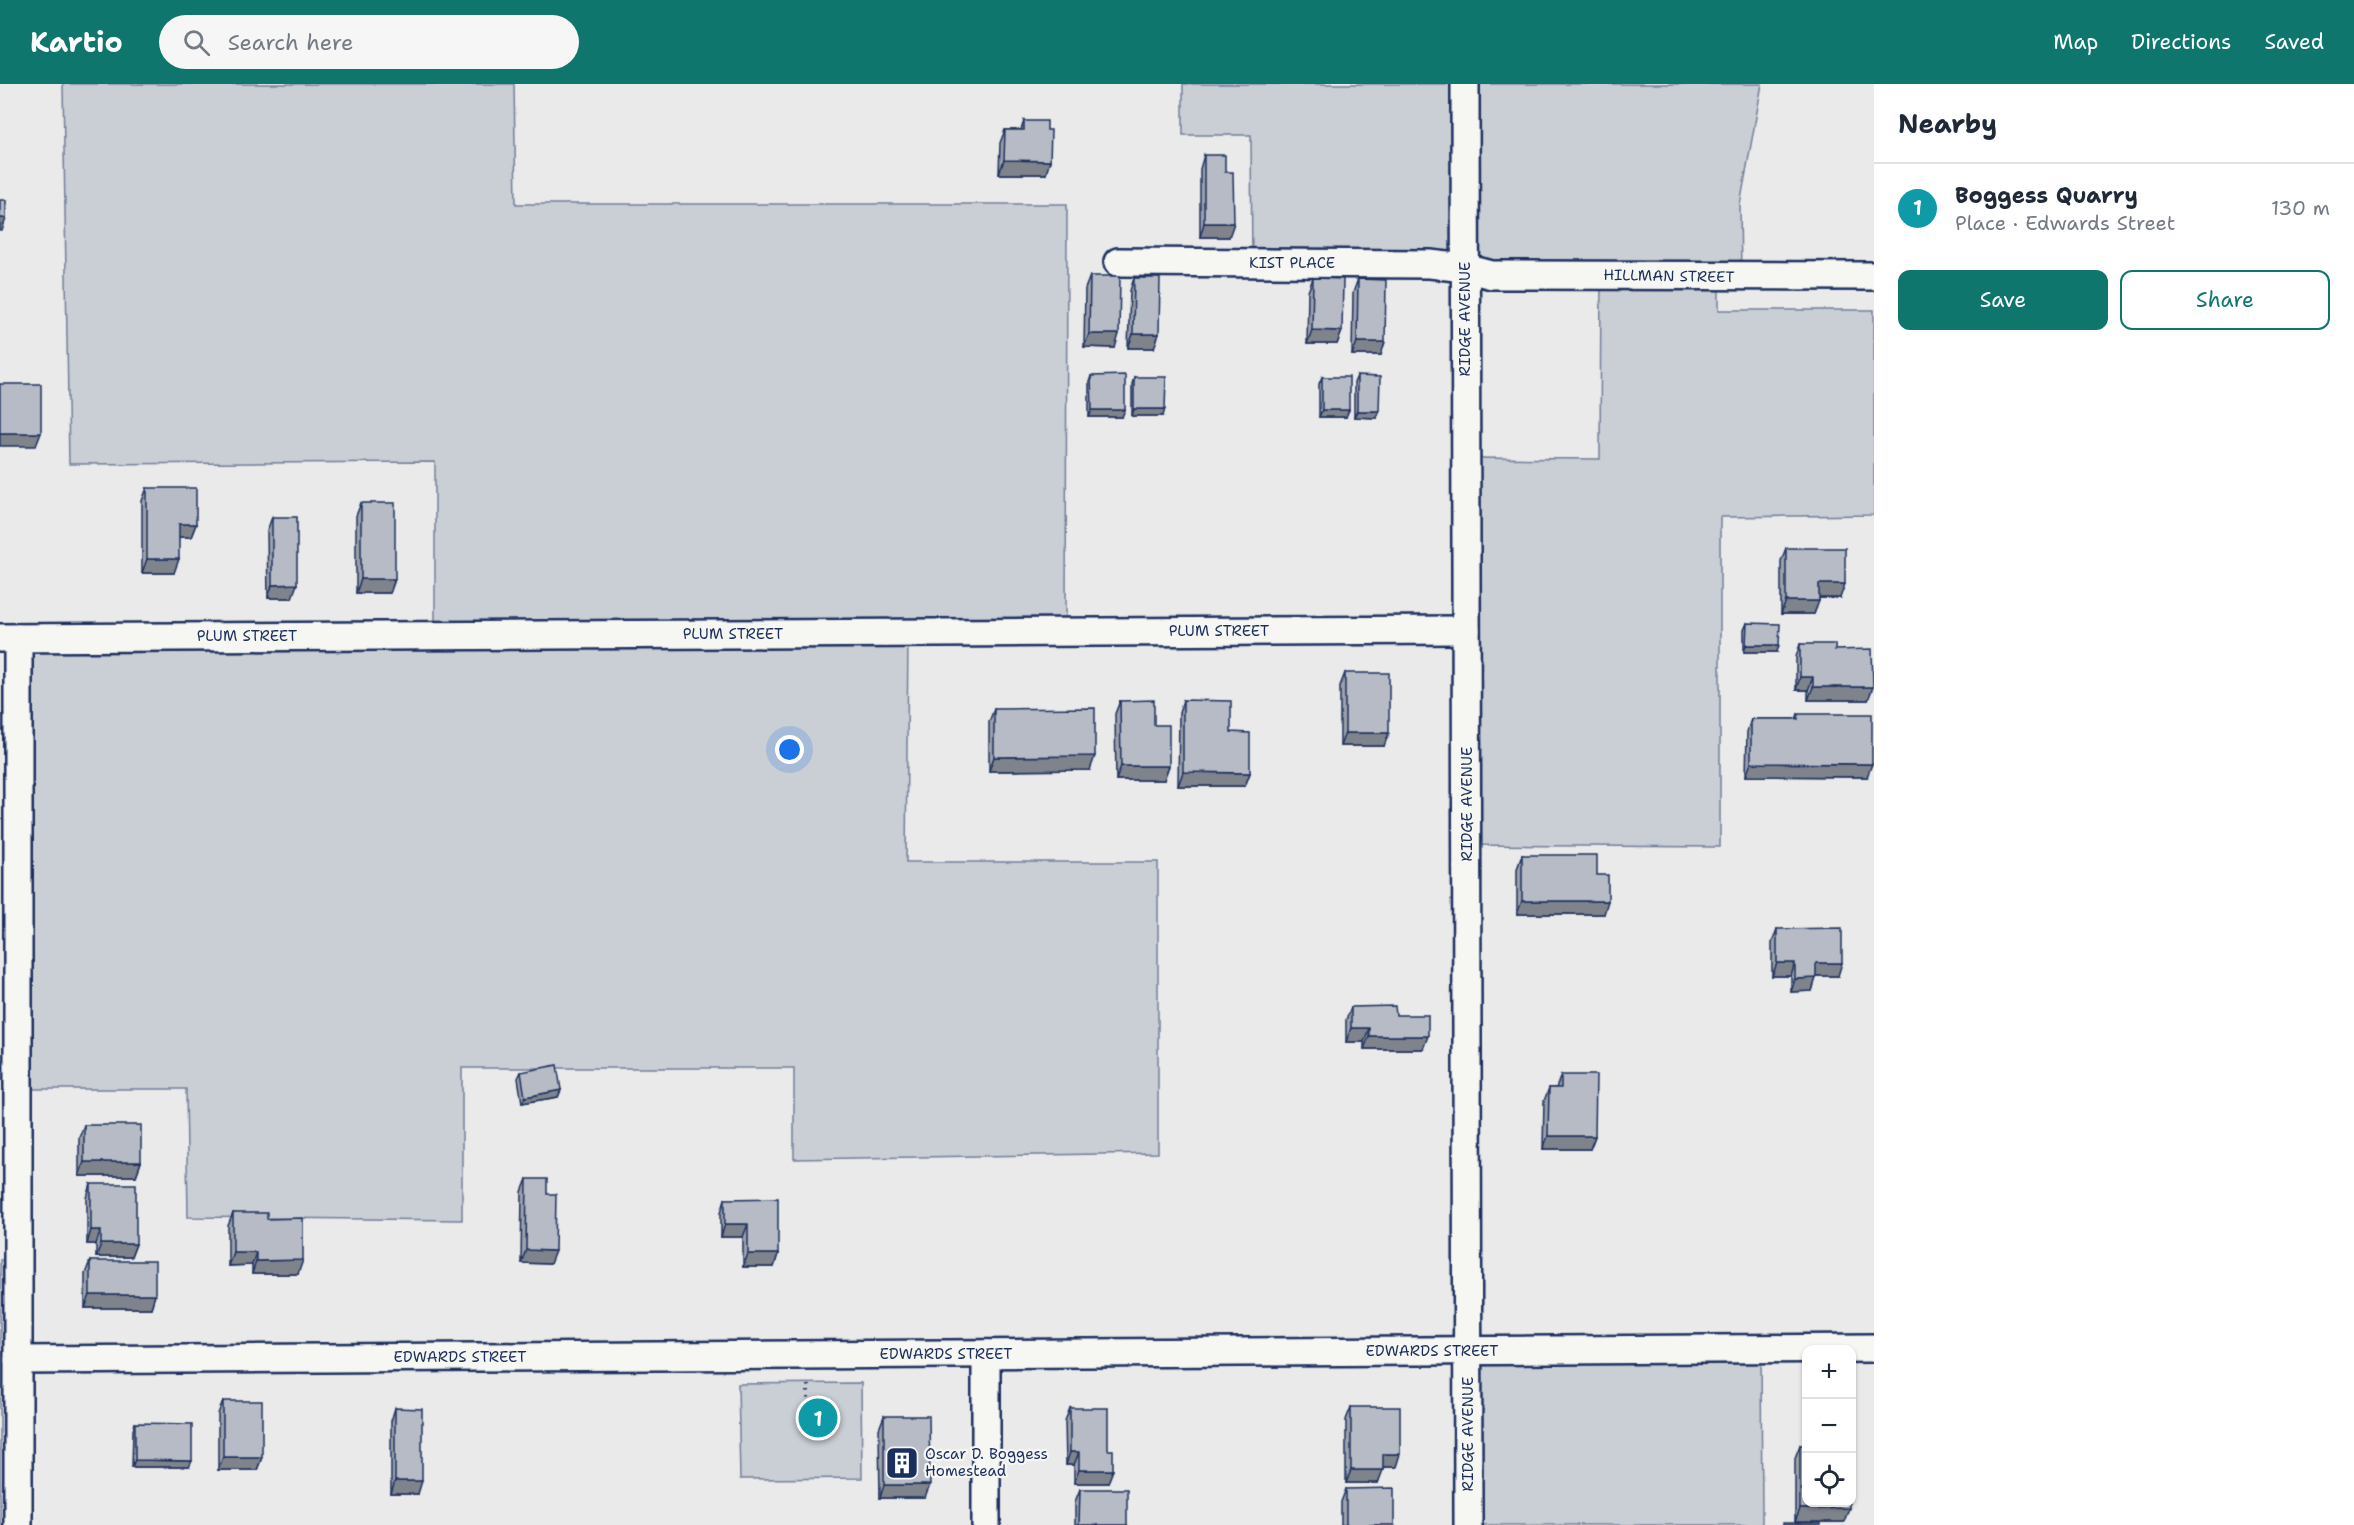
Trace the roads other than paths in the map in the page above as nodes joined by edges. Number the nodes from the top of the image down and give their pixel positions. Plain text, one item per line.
1 (1465, 84) edge
2 (1118, 262) dead end
3 (1465, 268) junction
4 (1874, 276) edge
5 (1466, 630) junction
6 (9, 638) edge
7 (9, 1039) edge
8 (1874, 1348) edge
9 (1468, 1351) junction
10 (986, 1354) junction
11 (18, 1360) junction
12 (12, 1524) edge
13 (986, 1525) edge
14 (1468, 1525) edge

1 - 3 street, RIDGE AVENUE
2 - 3 street, KIST PLACE
3 - 4 street, HILLMAN STREET
3 - 5 street, RIDGE AVENUE
5 - 6 street, PLUM STREET
5 - 9 street, RIDGE AVENUE
6 - 7 street
7 - 11 street
8 - 9 street, EDWARDS STREET
9 - 10 street, EDWARDS STREET
9 - 14 street, RIDGE AVENUE
10 - 11 street, EDWARDS STREET
10 - 13 street
11 - 12 street

